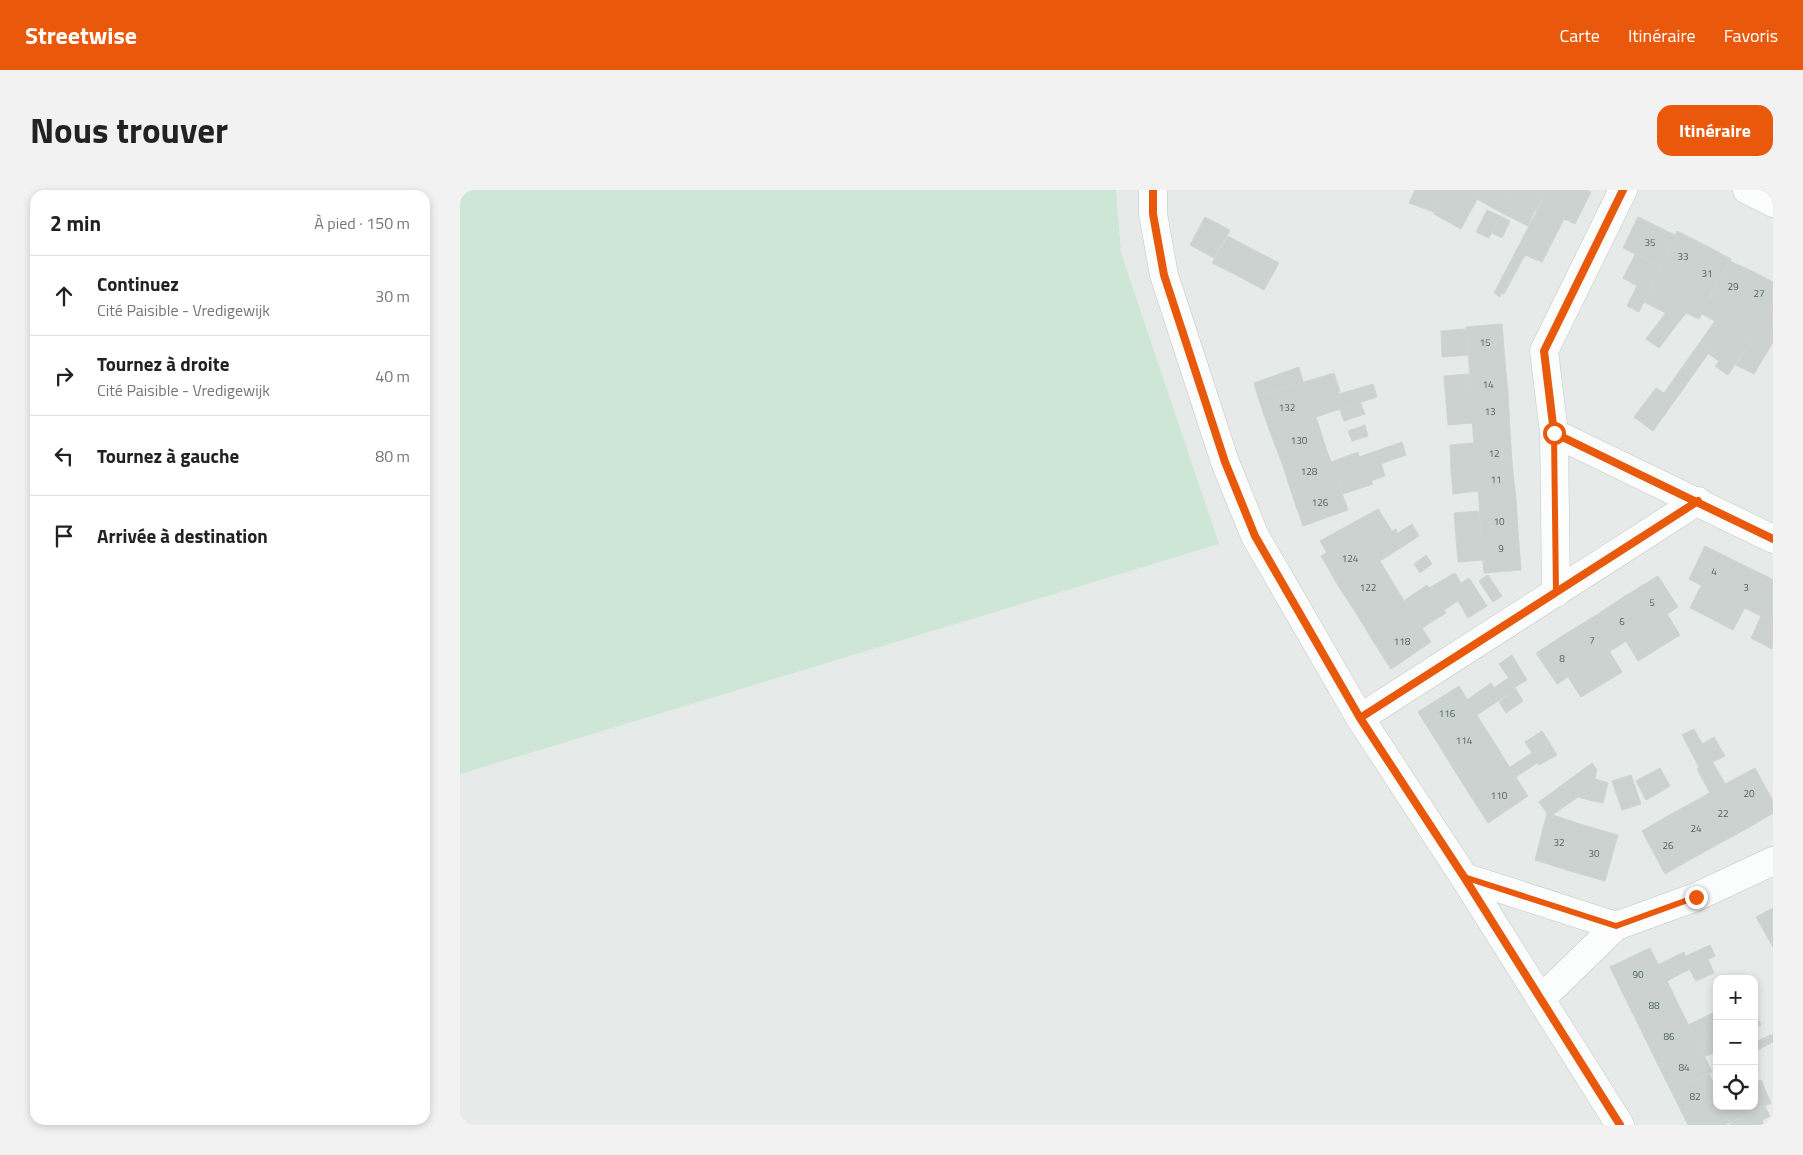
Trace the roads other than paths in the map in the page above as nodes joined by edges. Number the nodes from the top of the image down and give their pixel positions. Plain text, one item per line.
1 (1153, 190) edge
2 (1623, 190) edge
3 (1747, 190) edge
4 (1773, 203) edge
5 (1554, 433) junction
6 (1698, 501) junction
7 (1773, 539) edge
8 (1556, 593) junction
9 (1360, 718) junction
10 (1773, 861) edge
11 (1464, 877) junction
12 (1616, 926) junction
13 (1541, 999) junction
14 (1620, 1125) edge

1 - 9 street
2 - 5 street
3 - 4 street
5 - 6 street
5 - 8 street
6 - 7 street
6 - 8 street
8 - 9 street
9 - 11 street
10 - 12 street
11 - 12 street
11 - 13 street
12 - 13 street
13 - 14 street

